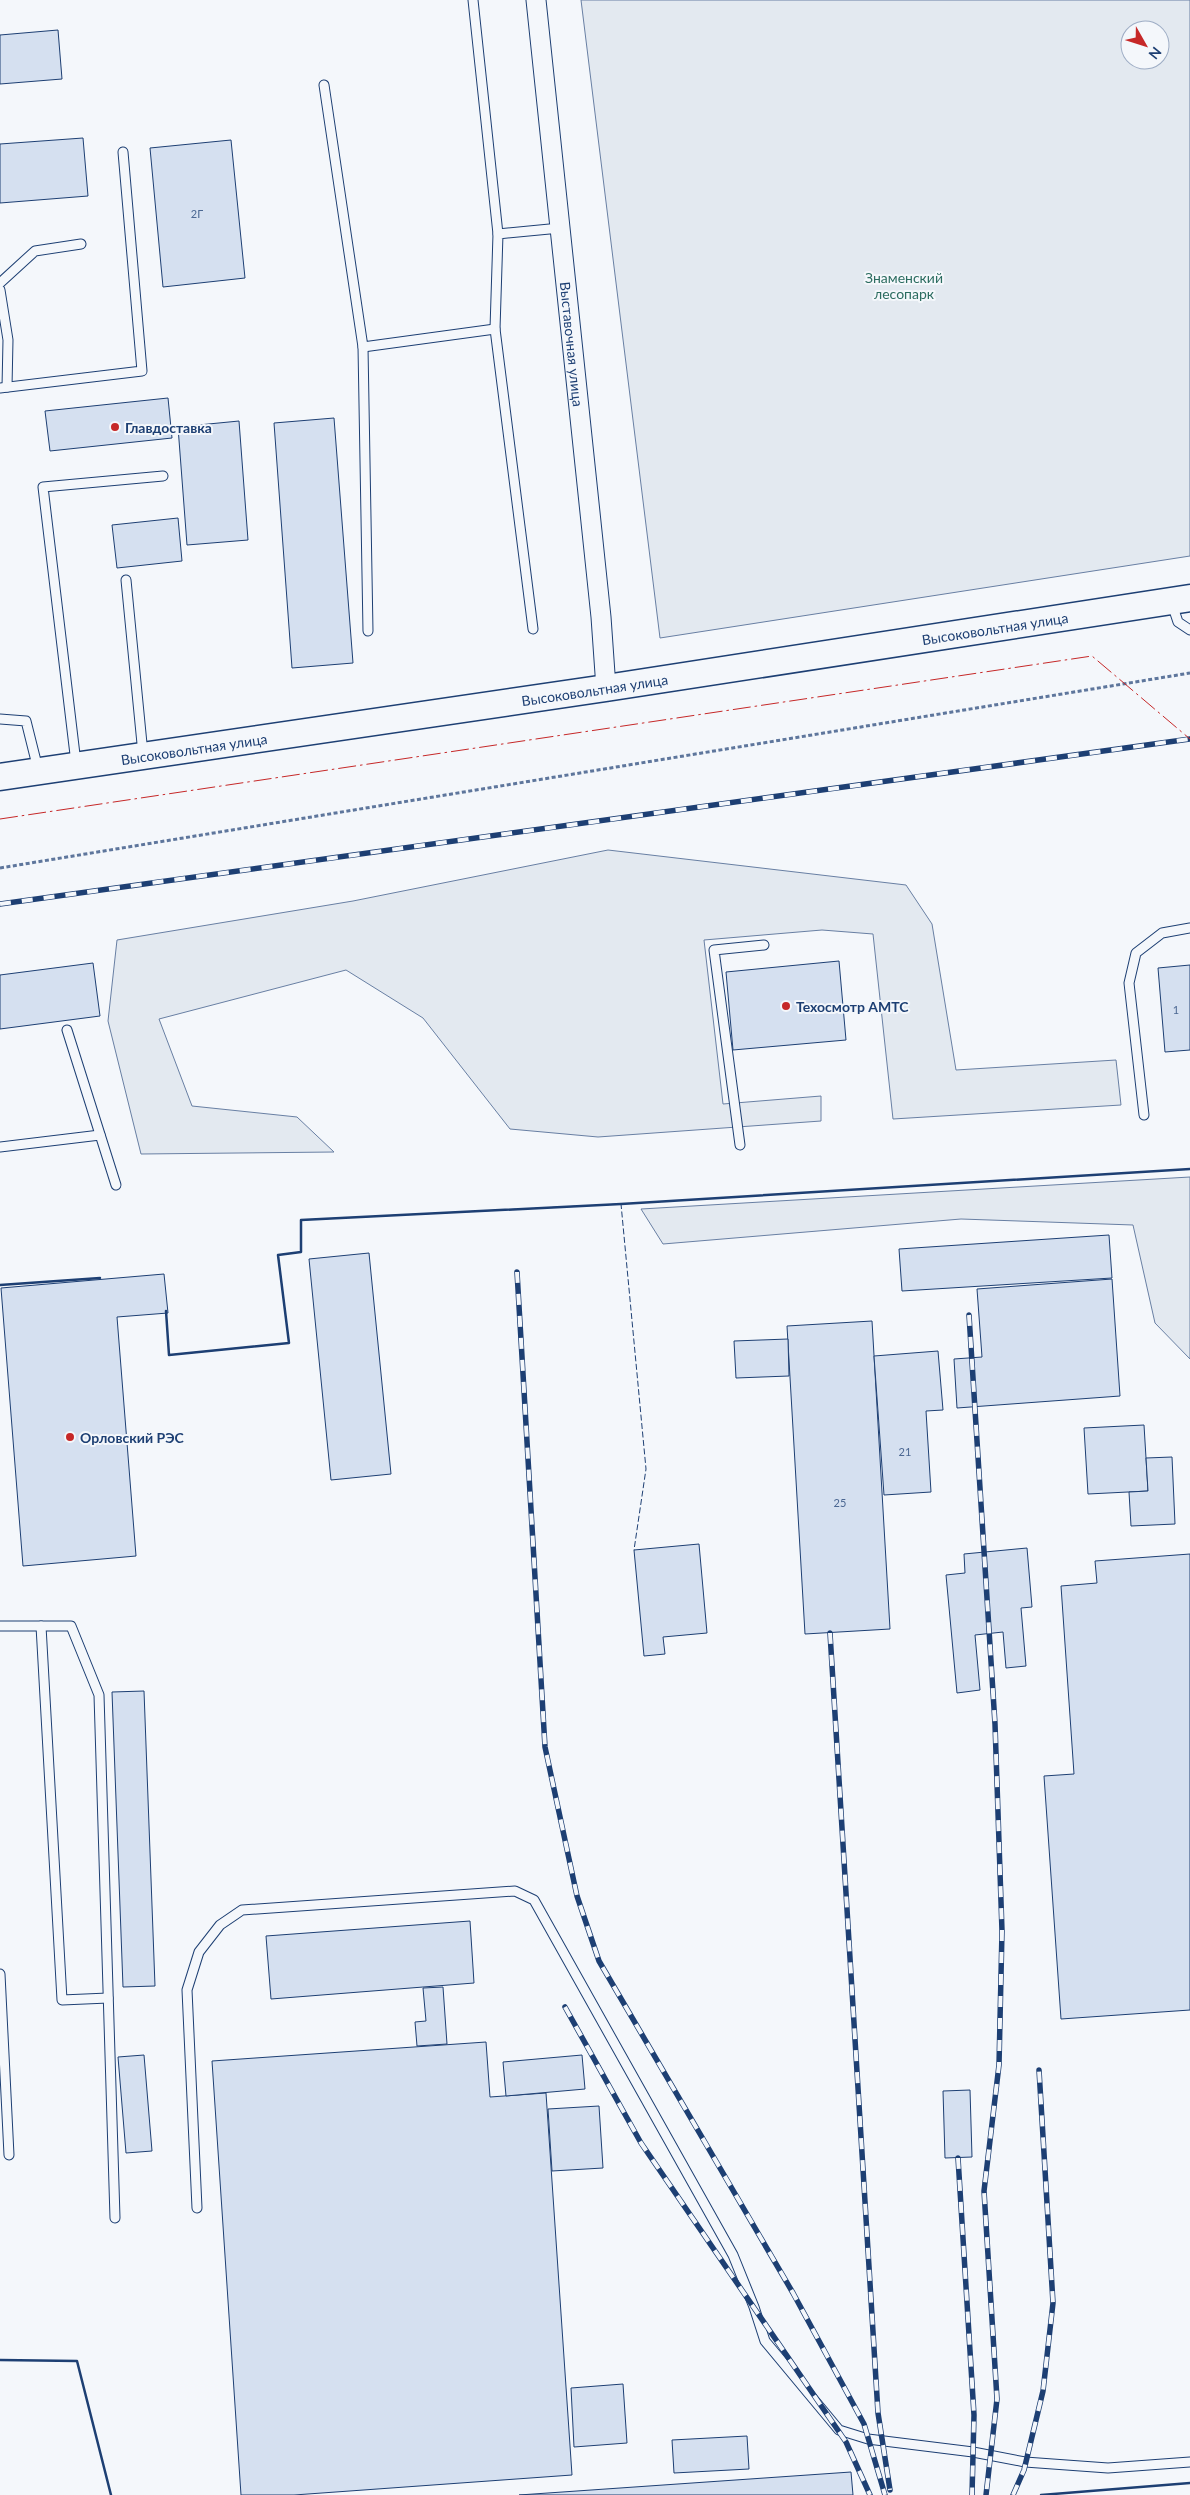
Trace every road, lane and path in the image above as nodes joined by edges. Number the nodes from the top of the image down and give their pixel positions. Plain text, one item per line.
1 (473, 0) edge
2 (536, 0) edge
3 (324, 85) dead end
4 (123, 152) dead end
5 (560, 228) junction
6 (498, 234) junction
7 (81, 244) dead end
8 (0, 282) edge
9 (0, 290) edge
10 (495, 329) junction
11 (363, 347) junction
12 (3, 388) edge
13 (163, 476) dead end
14 (126, 580) dead end
15 (1180, 600) edge
16 (533, 629) dead end
17 (1190, 630) edge
18 (368, 631) dead end
19 (1190, 673) edge
20 (606, 688) junction
21 (0, 720) edge
22 (143, 756) junction
23 (77, 766) junction
24 (38, 772) junction
25 (0, 777) edge
26 (0, 868) edge
27 (1190, 928) edge
28 (764, 945) dead end
29 (67, 1030) dead end
30 (1144, 1115) dead end
31 (100, 1135) junction
32 (740, 1145) dead end
33 (0, 1147) edge
34 (116, 1185) dead end
35 (0, 1626) edge
36 (41, 1626) junction
37 (0, 1974) edge
38 (108, 1998) junction
39 (9, 2155) dead end
40 (197, 2208) dead end
41 (115, 2218) dead end
42 (1190, 2462) edge

1 - 6 lane
2 - 5 street, Выставочная улица
3 - 11 lane
4 - 12 lane
5 - 6 lane
5 - 20 street, Выставочная улица
6 - 10 lane
7 - 8 lane
9 - 12 lane
10 - 11 lane
10 - 16 lane
11 - 18 lane
13 - 23 lane
14 - 22 lane
15 - 17 lane
15 - 20 main road, Высоковольтная улица
19 - 26 path
20 - 22 main road, Высоковольтная улица
21 - 24 lane
22 - 23 main road, Высоковольтная улица
23 - 24 main road, Высоковольтная улица
24 - 25 main road, Высоковольтная улица
27 - 30 lane
28 - 32 lane
29 - 31 lane
31 - 33 lane
31 - 34 lane
35 - 36 lane
36 - 38 lane
36 - 38 lane
37 - 39 lane
38 - 41 lane
40 - 42 lane

